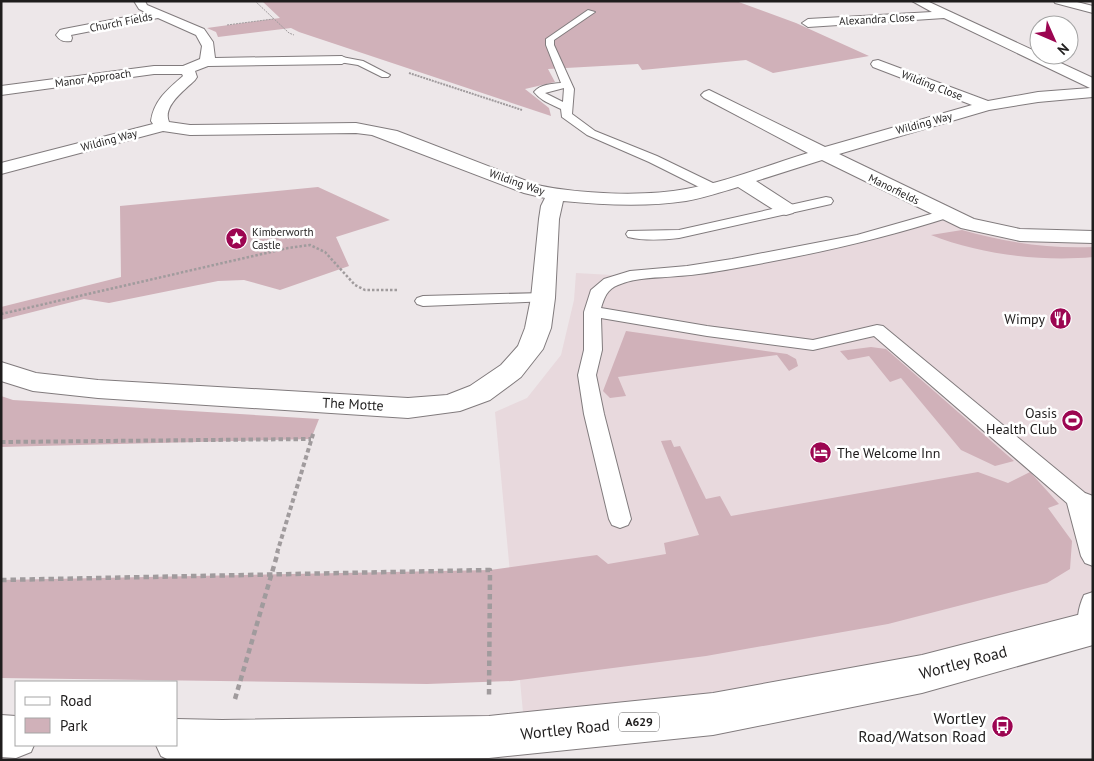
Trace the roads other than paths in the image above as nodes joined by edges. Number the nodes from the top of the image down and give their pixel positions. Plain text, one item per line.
1 (139, 1) edge
2 (917, 1) edge
3 (1060, 1) edge
4 (1093, 10) edge
5 (591, 12) dead end
6 (160, 14) junction
7 (946, 15) junction
8 (70, 22) dead end
9 (808, 23) dead end
10 (81, 29) junction
11 (66, 38) dead end
12 (342, 60) joint
13 (206, 62) junction
14 (878, 64) dead end
15 (185, 70) junction
16 (385, 75) dead end
17 (567, 84) junction
18 (1093, 84) edge
19 (1, 91) edge
20 (1093, 92) edge
21 (710, 95) dead end
22 (987, 106) junction
23 (566, 107) junction
24 (163, 126) junction
25 (822, 153) junction
26 (1, 169) edge
27 (741, 180) junction
28 (712, 188) junction
29 (558, 195) junction
30 (826, 201) dead end
31 (786, 208) junction
32 (945, 214) junction
33 (632, 234) dead end
34 (1093, 237) edge
35 (543, 298) junction
36 (423, 302) dead end
37 (592, 312) junction
38 (1, 372) edge
39 (1085, 503) edge
40 (620, 518) dead end
41 (1093, 556) edge
42 (1092, 620) edge
43 (1, 736) edge
44 (15, 736) edge
45 (178, 741) edge

1 - 6 street, Church Fields
2 - 7 street
3 - 4 street
5 - 17 lane
6 - 10 street, Church Fields
6 - 13 street, Church Fields
7 - 9 street, Alexandra Close
7 - 18 street
8 - 10 street, Church Fields
10 - 11 street, Church Fields
12 - 13 street
12 - 16 lane
13 - 15 street
14 - 22 street, Wilding Close
15 - 19 street, Manor Approach
15 - 24 street
17 - 23 lane
17 - 23 lane
20 - 22 street, Wilding Way
21 - 25 street, Manorfields
22 - 25 street, Wilding Way
23 - 28 lane
24 - 26 street, Wilding Way
24 - 29 street, Wilding Way
25 - 27 street, Wilding Way
25 - 32 street, Manorfields
27 - 28 street, Wilding Way
27 - 31 street
28 - 29 street, Wilding Way
29 - 35 street, The Motte
30 - 31 lane
31 - 33 lane
32 - 34 street, Manorfields
32 - 37 lane
35 - 36 lane
35 - 38 street, The Motte
37 - 39 lane
37 - 40 lane
39 - 41 lane
42 - 45 street, Wortley Road / A629
43 - 44 street

